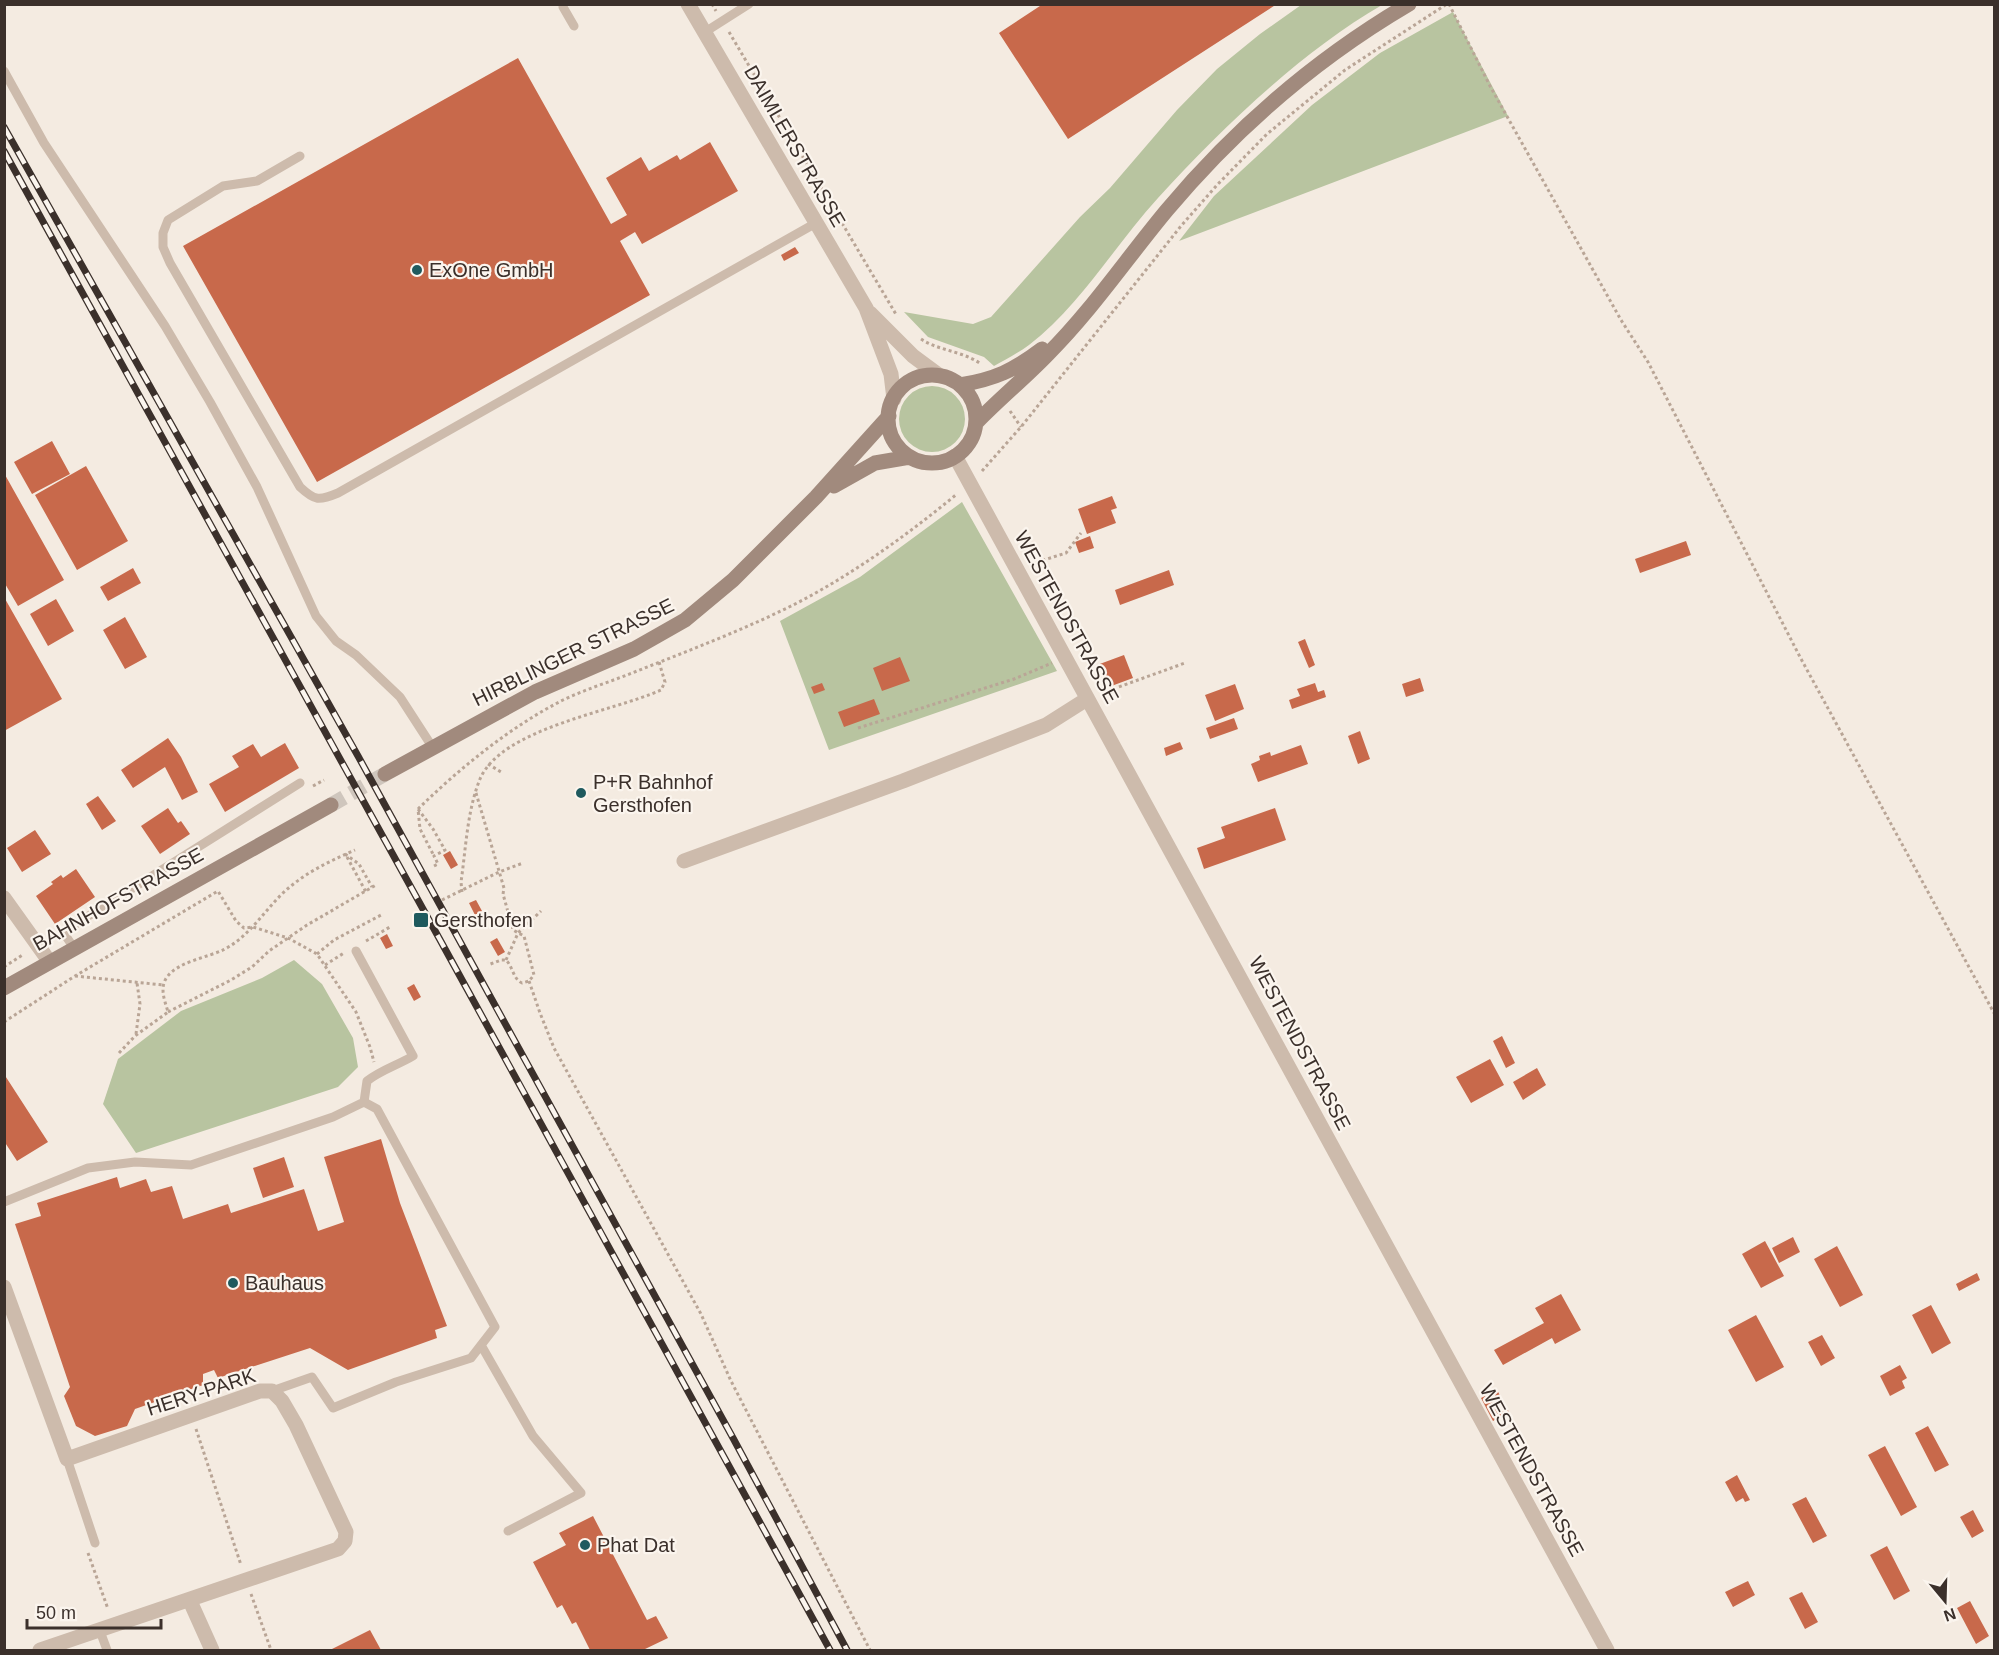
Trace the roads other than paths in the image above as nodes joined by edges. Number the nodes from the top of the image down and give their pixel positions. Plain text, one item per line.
1 (749, 4) edge
2 (1409, 4) edge
3 (690, 5) edge
4 (566, 6) edge
5 (553, 13) dead end
6 (574, 26) dead end
7 (705, 32) junction
8 (4, 71) edge
9 (300, 156) dead end
10 (816, 223) junction
11 (866, 308) junction
12 (1083, 314) junction
13 (940, 376) junction
14 (960, 385) junction
15 (894, 399) junction
16 (889, 416) junction
17 (976, 423) junction
18 (955, 456) junction
19 (910, 457) junction
20 (816, 497) junction
21 (1088, 699) junction
22 (433, 748) junction
23 (385, 774) tunnel mouth
24 (300, 783) dead end
25 (331, 805) tunnel mouth
26 (684, 861) dead end
27 (4, 898) edge
28 (74, 948) junction
29 (356, 951) dead end
30 (49, 961) junction
31 (4, 988) edge
32 (364, 1102) junction
33 (4, 1202) edge
34 (4, 1287) edge
35 (481, 1345) junction
36 (272, 1391) junction
37 (67, 1459) junction
38 (508, 1531) dead end
39 (95, 1543) dead end
40 (190, 1601) junction
41 (100, 1631) junction
42 (40, 1650) edge
43 (107, 1650) edge
44 (213, 1650) edge
45 (1607, 1650) edge

1 - 7 lane
2 - 12 main road
3 - 7 street, DAIMLERSTRASSE
4 - 5 lane
4 - 6 lane
7 - 10 street, DAIMLERSTRASSE
8 - 22 lane
9 - 10 lane
10 - 11 street, DAIMLERSTRASSE
11 - 13 street, DAIMLERSTRASSE
11 - 15 street, DAIMLERSTRASSE
12 - 14 main road
12 - 17 main road
13 - 14 main road
13 - 15 main road
14 - 17 main road
15 - 16 main road, HIRBLINGER STRASSE
16 - 19 main road
16 - 20 main road, HIRBLINGER STRASSE
17 - 18 main road
18 - 19 main road, HIRBLINGER STRASSE
18 - 21 street, WESTENDSTRASSE
19 - 20 main road, HIRBLINGER STRASSE
20 - 22 main road, HIRBLINGER STRASSE
21 - 26 street
21 - 45 street, WESTENDSTRASSE
22 - 23 main road, HIRBLINGER STRASSE
24 - 28 lane
25 - 28 main road, BAHNHOFSTRASSE
27 - 30 street
28 - 30 main road, BAHNHOFSTRASSE
29 - 32 lane
30 - 31 main road, BAHNHOFSTRASSE
32 - 33 lane
32 - 35 lane
34 - 37 street
35 - 36 lane
35 - 38 lane
36 - 37 street, HERY-PARK
36 - 40 street, HERY-PARK
37 - 39 lane
40 - 41 street, HERY-PARK
40 - 44 street
41 - 42 street, HERY-PARK
41 - 43 lane

